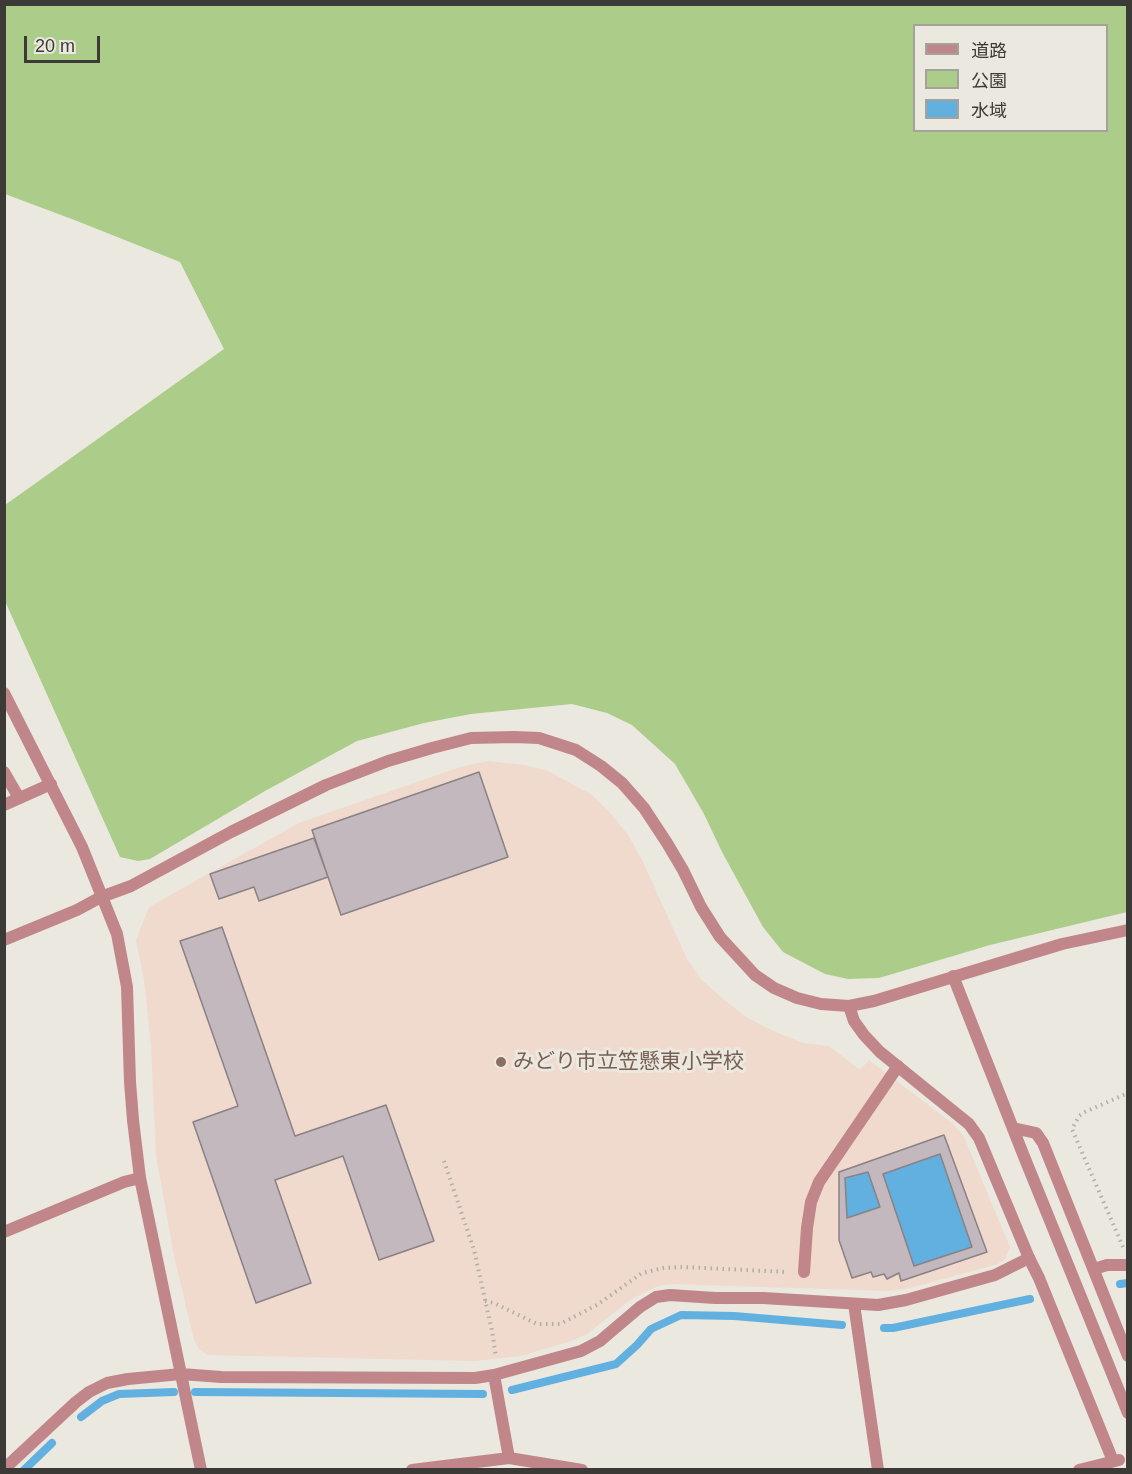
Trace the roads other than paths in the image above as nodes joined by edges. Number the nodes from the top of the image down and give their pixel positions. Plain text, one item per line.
1 (4, 693) edge
2 (4, 772) edge
3 (51, 784) junction
4 (19, 798) junction
5 (4, 805) edge
6 (101, 897) junction
7 (1128, 930) edge
8 (4, 940) edge
9 (953, 976) junction
10 (849, 1006) junction
11 (898, 1066) junction
12 (1013, 1128) junction
13 (140, 1178) junction
14 (4, 1232) edge
15 (1029, 1258) junction
16 (1126, 1265) edge
17 (1094, 1269) junction
18 (804, 1272) dead end
19 (854, 1304) junction
20 (1128, 1356) edge
21 (182, 1374) junction
22 (494, 1375) junction
23 (1128, 1413) edge
24 (509, 1458) junction
25 (4, 1469) edge
26 (201, 1470) edge
27 (412, 1470) edge
28 (582, 1470) edge
29 (878, 1470) edge
30 (1079, 1470) edge

1 - 3 street
2 - 4 street
3 - 4 street
3 - 6 street
4 - 5 street
6 - 8 street
6 - 10 street
6 - 13 street
7 - 9 street
9 - 10 street
9 - 12 street
10 - 11 street
11 - 15 street
11 - 18 street
12 - 17 street
12 - 23 street
13 - 14 street
13 - 21 street
15 - 19 street
15 - 30 street
16 - 17 street
17 - 20 street
19 - 22 street
19 - 29 street
21 - 22 street
21 - 25 street
21 - 26 street
22 - 24 street
24 - 27 street
24 - 28 street

